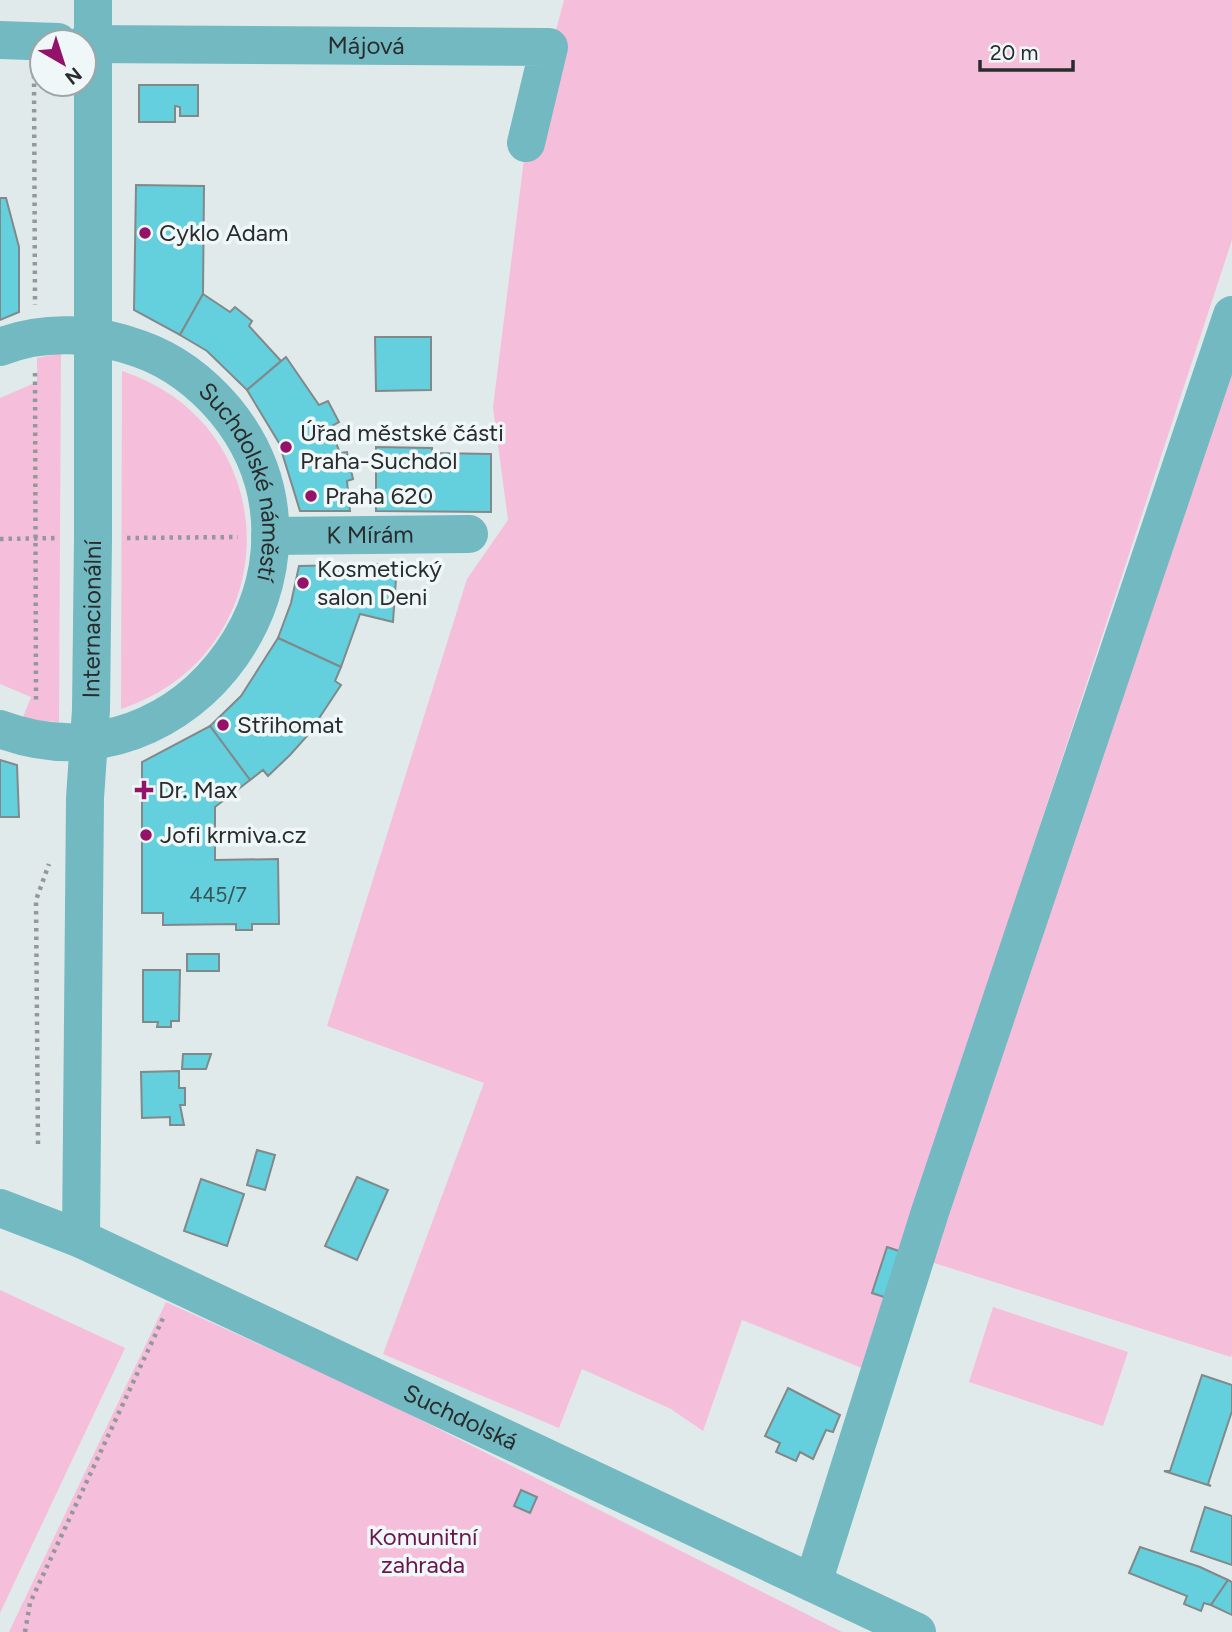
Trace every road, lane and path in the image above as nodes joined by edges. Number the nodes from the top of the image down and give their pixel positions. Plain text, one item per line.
1 (93, 0) edge
2 (67, 28) edge
3 (98, 42) edge
4 (47, 98) edge
5 (62, 98) edge
6 (526, 143) dead end
7 (1232, 315) edge
8 (95, 337) junction
9 (18, 342) edge
10 (469, 534) dead end
11 (270, 536) junction
12 (93, 538) junction
13 (0, 539) edge
14 (36, 539) junction
15 (0, 729) edge
16 (36, 739) junction
17 (89, 740) junction
18 (52, 856) dead end
19 (38, 1144) dead end
20 (0, 1208) edge
21 (81, 1239) junction
22 (166, 1313) dead end
23 (813, 1583) junction
24 (27, 1630) edge
25 (917, 1632) edge

1 - 2 street, Internacionální
3 - 6 street, Májová
4 - 9 path
5 - 8 street, Internacionální
7 - 23 street
8 - 9 street, Suchdolské náměstí
8 - 11 street, Suchdolské náměstí
8 - 12 street, Internacionální
9 - 14 path
10 - 11 street, K Mírám
11 - 12 path
11 - 17 street, Suchdolské náměstí
12 - 14 path
12 - 17 street, Internacionální
13 - 14 path
14 - 16 path
15 - 16 street, Suchdolské náměstí
16 - 17 street, Suchdolské náměstí
17 - 21 street, Internacionální
18 - 19 path
20 - 21 street, Suchdolská
21 - 23 street, Suchdolská
22 - 24 path
23 - 25 street, Suchdolská

